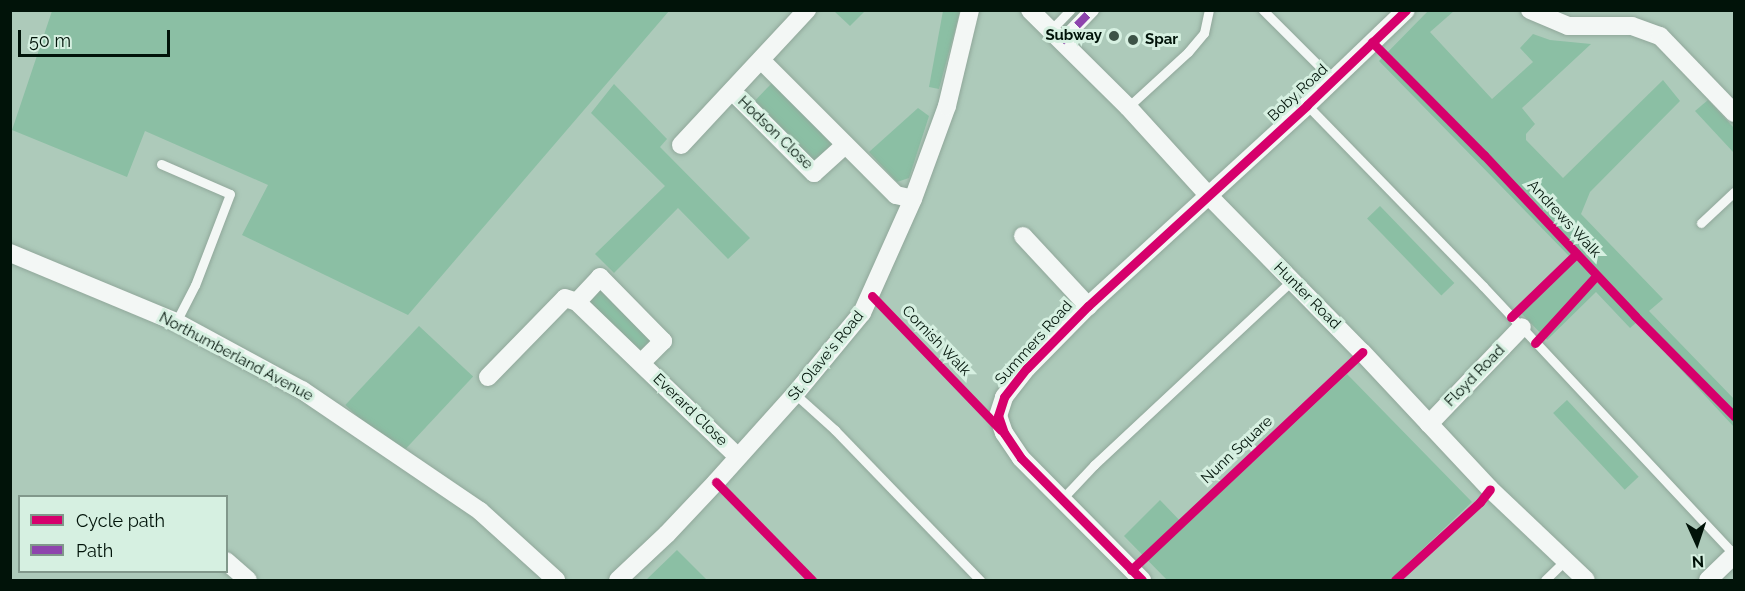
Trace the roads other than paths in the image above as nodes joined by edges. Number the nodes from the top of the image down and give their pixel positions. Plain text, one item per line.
1 (807, 10) edge
2 (970, 10) edge
3 (1030, 10) edge
4 (1070, 10) edge
5 (1092, 10) edge
6 (1209, 10) edge
7 (1263, 10) edge
8 (1406, 10) edge
9 (1530, 10) edge
10 (1055, 36) junction
11 (761, 60) junction
12 (1333, 80) junction
13 (732, 91) junction
14 (1307, 105) junction
15 (1128, 107) junction
16 (1734, 113) edge
17 (681, 145) dead end
18 (845, 145) junction
19 (161, 164) dead end
20 (1734, 192) edge
21 (1208, 195) junction
22 (913, 199) junction
23 (1701, 222) dead end
24 (1023, 236) dead end
25 (10, 253) edge
26 (1291, 281) junction
27 (577, 302) junction
28 (1088, 306) junction
29 (176, 322) junction
30 (1522, 327) junction
31 (642, 362) junction
32 (488, 377) dead end
33 (795, 394) junction
34 (1428, 424) junction
35 (738, 457) junction
36 (1062, 499) junction
37 (1734, 554) edge
38 (1566, 560) junction
39 (228, 563) edge
40 (248, 580) edge
41 (556, 580) edge
42 (618, 580) edge
43 (980, 580) edge
44 (1142, 580) edge
45 (1545, 580) edge
46 (1586, 580) edge
47 (1708, 580) edge

1 - 11 street, Hodson Close
2 - 22 street, St. Olave's Road
3 - 10 street, Hunter Road
4 - 10 lane
5 - 10 street
6 - 15 lane
7 - 12 lane
8 - 12 street, Boby Road
9 - 16 street
10 - 15 street, Hunter Road
11 - 13 street, Hodson Close
11 - 18 street
12 - 14 street, Boby Road
13 - 17 street, Hodson Close
13 - 18 street, Hodson Close
14 - 21 street, Boby Road
14 - 30 lane
15 - 21 street, Hunter Road
18 - 22 street
19 - 29 lane
20 - 23 lane
21 - 26 street, Hunter Road
21 - 28 street, Summers Road
22 - 33 street, St. Olave's Road
24 - 28 street
25 - 29 street, Northumberland Avenue
26 - 34 street, Hunter Road
26 - 36 lane
27 - 31 street, Everard Close
27 - 31 street, Everard Close
27 - 32 street
28 - 36 street, Summers Road
29 - 41 street, Northumberland Avenue
30 - 34 street, Floyd Road
30 - 37 lane
31 - 35 street, Everard Close
33 - 35 street, St. Olave's Road
33 - 43 lane
34 - 38 street, Hunter Road
35 - 42 street, St. Olave's Road
36 - 44 street, Summers Road
37 - 47 street
38 - 45 lane
38 - 46 street, Hunter Road
39 - 40 street

